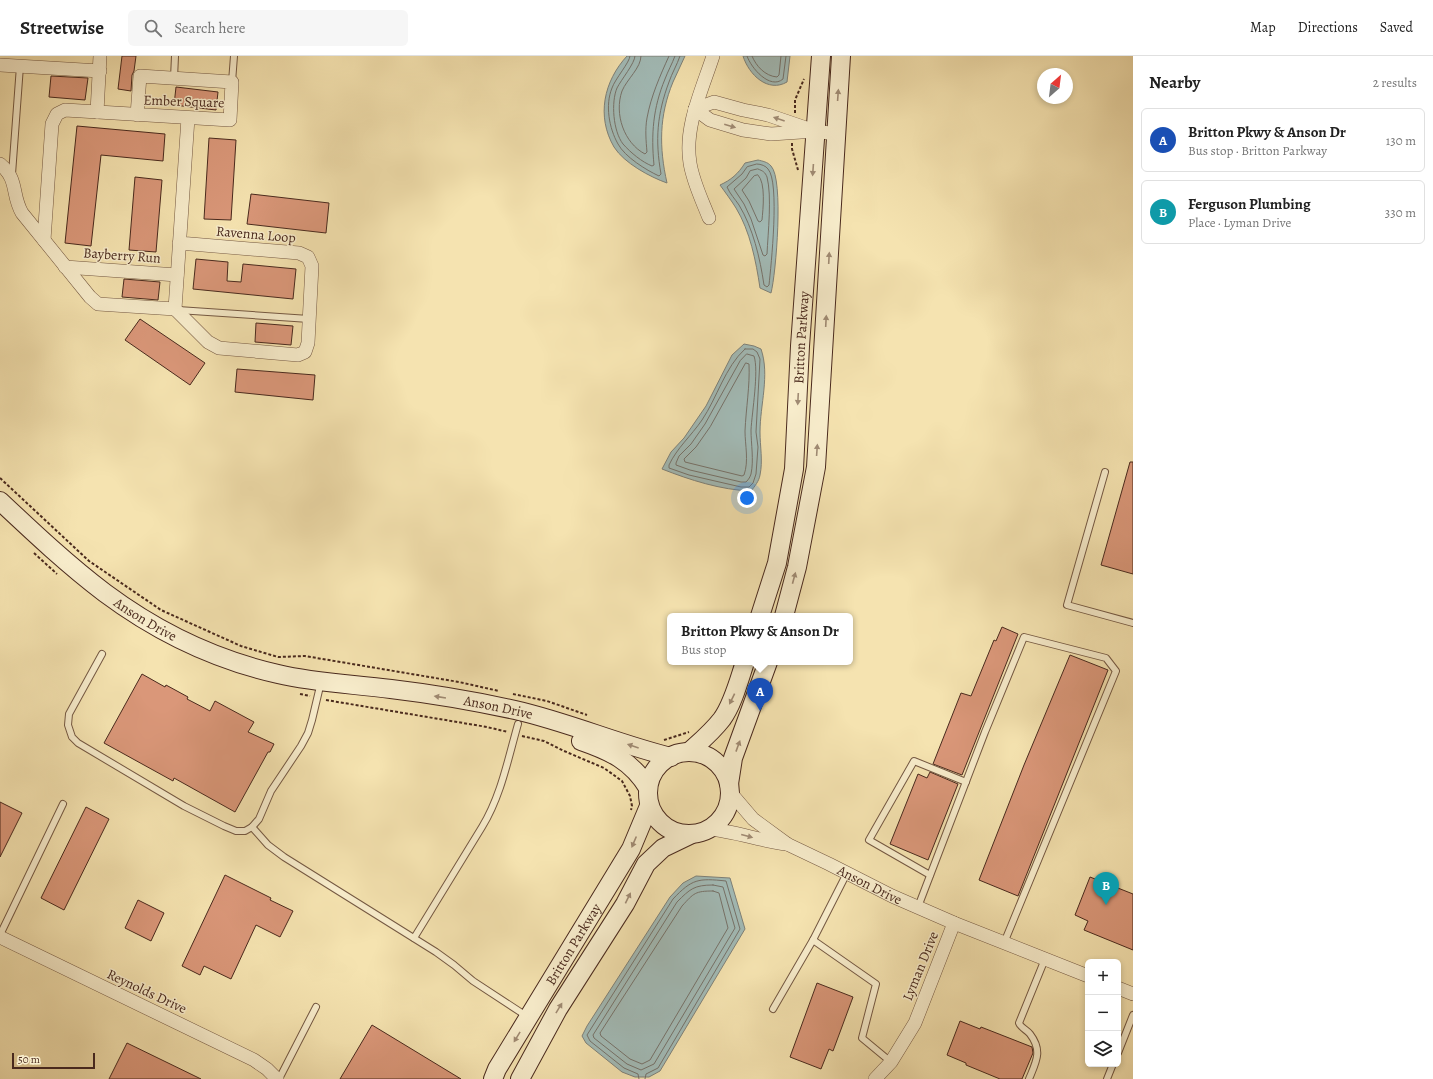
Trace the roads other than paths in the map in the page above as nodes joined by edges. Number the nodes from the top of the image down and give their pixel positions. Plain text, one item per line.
1 (100, 56) edge
2 (176, 56) edge
3 (234, 56) edge
4 (713, 56) edge
5 (821, 56) edge
6 (841, 56) edge
7 (0, 66) edge
8 (20, 66) junction
9 (100, 71) junction
10 (174, 78) junction
11 (232, 82) junction
12 (695, 109) junction
13 (97, 112) junction
14 (137, 115) junction
15 (188, 118) junction
16 (816, 131) junction
17 (835, 134) junction
18 (0, 164) edge
19 (12, 177) junction
20 (709, 218) dead end
21 (44, 240) junction
22 (179, 243) junction
23 (65, 267) junction
24 (177, 275) junction
25 (175, 309) junction
26 (309, 319) junction
27 (1105, 472) dead end
28 (0, 501) edge
29 (761, 613) edge
30 (785, 613) edge
31 (1133, 623) edge
32 (102, 654) dead end
33 (744, 665) edge
34 (767, 665) edge
35 (319, 690) junction
36 (516, 729) junction
37 (688, 752) junction
38 (671, 757) junction
39 (966, 782) junction
40 (648, 788) junction
41 (729, 788) junction
42 (63, 804) dead end
43 (649, 806) junction
44 (252, 827) junction
45 (708, 829) junction
46 (690, 835) junction
47 (787, 844) junction
48 (847, 873) junction
49 (930, 875) junction
50 (918, 908) junction
51 (954, 923) junction
52 (0, 936) edge
53 (414, 938) junction
54 (812, 940) junction
55 (1004, 943) junction
56 (1045, 959) junction
57 (1085, 975) edge
58 (1121, 989) edge
59 (1133, 994) edge
60 (316, 1007) dead end
61 (773, 1009) dead end
62 (1133, 1015) edge
63 (529, 1017) junction
64 (1121, 1045) edge
65 (891, 1062) junction
66 (1112, 1067) edge
67 (278, 1079) edge
68 (493, 1079) edge
69 (520, 1079) edge
70 (875, 1079) edge
71 (1029, 1079) edge
72 (1108, 1079) edge

1 - 9 street
2 - 10 lane
3 - 11 lane
4 - 12 street
5 - 16 main road, Britton Parkway
17 -> 6 main road, Britton Parkway
7 - 8 street
8 - 9 street
8 - 19 lane
9 - 13 street
10 - 11 street, Ember Square
10 - 14 street, Ember Square
11 - 15 street, Ember Square
16 -> 12 street
12 -> 16 street
12 - 20 street
13 - 14 street, Ember Square
13 - 21 street, Ember Square
14 - 15 street, Ember Square
15 - 22 street
16 - 17 street
16 -> 29 main road, Britton Parkway
30 -> 17 main road, Britton Parkway
18 - 19 street
19 - 21 street, Bayberry Run
21 - 23 street, Bayberry Run
22 - 24 street
22 - 26 street, Ravenna Loop
23 - 24 street, Bayberry Run
23 - 25 street, Bayberry Run
24 - 25 street
25 - 26 lane
25 - 26 street, Ravenna Loop
27 - 31 lane
28 - 35 main road, Anson Drive
32 - 44 lane
33 -> 37 main road
41 -> 34 main road
35 - 36 main road, Anson Drive
38 -> 35 main road, Anson Drive
35 - 44 lane
36 - 40 main road, Anson Drive
36 - 53 lane
37 - 38 main road
37 - 41 main road
38 - 40 main road
39 - 49 lane
39 - 49 lane
39 - 55 lane
40 - 43 main road
41 - 45 main road
41 - 47 street, Anson Drive
42 - 52 lane
43 - 46 main road
43 -> 63 main road, Britton Parkway
44 - 53 lane
45 - 46 main road
45 -> 47 street, Anson Drive
69 -> 46 main road, Britton Parkway
47 - 48 street, Anson Drive
48 - 50 street, Anson Drive
48 - 54 lane
49 - 50 lane
50 - 51 street, Anson Drive
51 - 55 street, Lyman Drive
51 - 65 street, Lyman Drive
52 - 67 street, Reynolds Drive
53 - 63 lane
54 - 61 lane
54 - 65 lane
55 - 56 street, Lyman Drive
56 - 57 street, Lyman Drive
56 - 71 lane
58 - 59 street
60 - 67 lane
62 - 64 lane
63 -> 68 main road, Britton Parkway
65 - 70 street, Lyman Drive
66 - 72 lane

